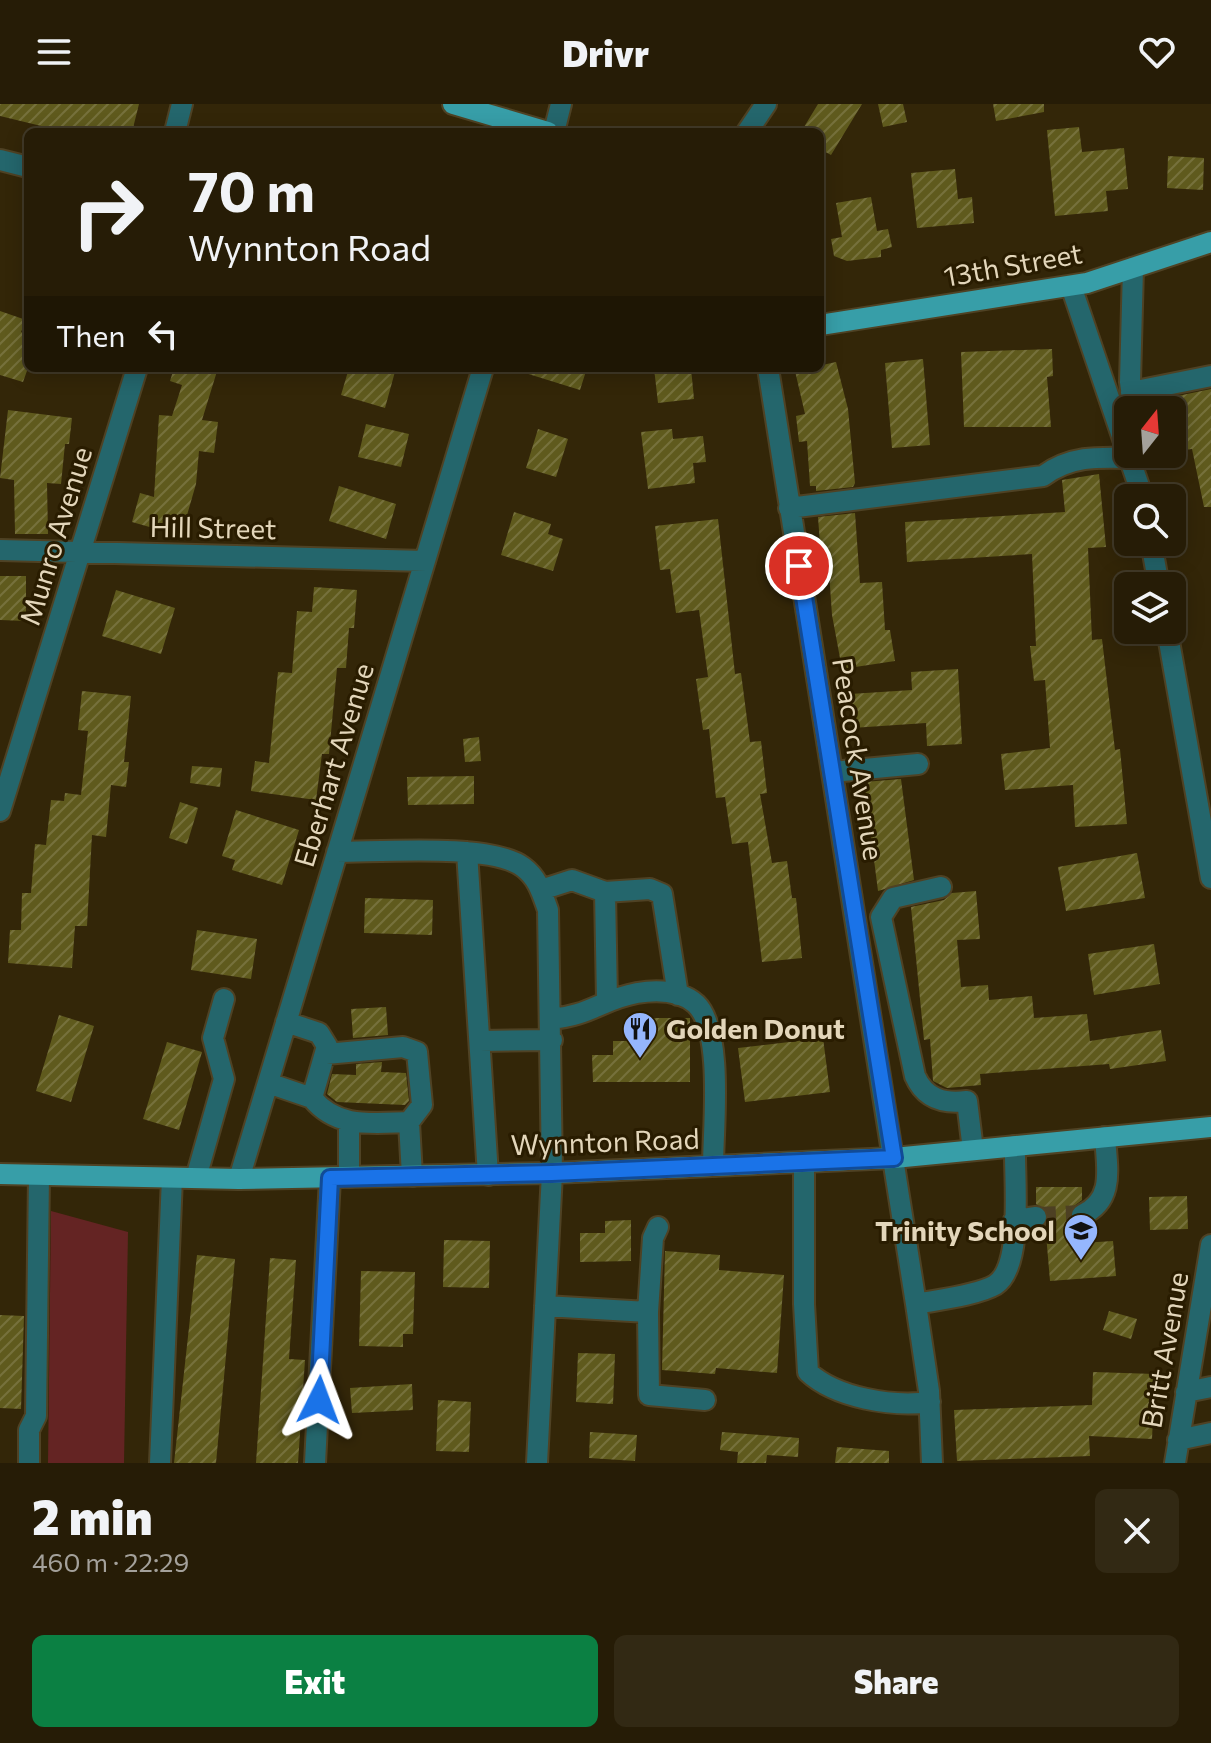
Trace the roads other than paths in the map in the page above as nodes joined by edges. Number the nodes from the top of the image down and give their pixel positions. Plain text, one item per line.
1 (182, 104) edge
2 (453, 104) edge
3 (561, 104) edge
4 (766, 104) edge
5 (176, 128) edge
6 (537, 128) edge
7 (552, 128) edge
8 (750, 128) edge
9 (0, 160) edge
10 (24, 166) edge
11 (1211, 242) edge
12 (1133, 268) junction
13 (1071, 286) junction
14 (824, 324) edge
15 (136, 372) edge
16 (482, 372) edge
17 (769, 372) edge
18 (1211, 376) edge
19 (1132, 396) edge
20 (1148, 396) edge
21 (1114, 402) edge
22 (1114, 456) edge
23 (789, 508) junction
24 (0, 550) edge
25 (81, 553) junction
26 (425, 561) junction
27 (1169, 644) edge
28 (918, 764) dead end
29 (832, 772) junction
30 (0, 811) edge
31 (337, 852) junction
32 (467, 852) junction
33 (1211, 878) edge
34 (941, 887) dead end
35 (541, 890) junction
36 (605, 892) junction
37 (678, 995) junction
38 (224, 999) dead end
39 (607, 1000) junction
40 (286, 1022) junction
41 (551, 1030) junction
42 (480, 1041) junction
43 (326, 1054) junction
44 (268, 1083) junction
45 (312, 1098) junction
46 (349, 1122) junction
47 (409, 1122) junction
48 (1211, 1127) edge
49 (1105, 1137) junction
50 (1015, 1146) junction
51 (973, 1150) junction
52 (894, 1158) junction
53 (804, 1162) junction
54 (713, 1166) junction
55 (552, 1173) junction
56 (0, 1174) edge
57 (39, 1175) junction
58 (488, 1175) junction
59 (412, 1176) junction
60 (340, 1177) junction
61 (172, 1178) junction
62 (196, 1178) junction
63 (239, 1179) junction
64 (1082, 1215) tunnel mouth
65 (1036, 1217) tunnel mouth
66 (1014, 1220) junction
67 (658, 1227) dead end
68 (1211, 1245) edge
69 (916, 1304) junction
70 (545, 1306) junction
71 (648, 1312) junction
72 (1211, 1387) edge
73 (1186, 1392) junction
74 (705, 1400) dead end
75 (930, 1402) junction
76 (1211, 1433) edge
77 (1178, 1440) junction
78 (29, 1463) edge
79 (160, 1463) edge
80 (315, 1463) edge
81 (537, 1463) edge
82 (932, 1463) edge
83 (1175, 1463) edge

1 - 5 street
2 - 6 main road
3 - 7 street
4 - 8 street
9 - 10 street
11 - 12 main road, 13th Street
12 - 13 main road, 13th Street
12 - 19 street
13 - 14 main road, 13th Street
13 - 21 street
15 - 25 street, Munro Avenue
16 - 26 street, Eberhart Avenue
17 - 23 street, Peacock Avenue
18 - 20 street
22 - 23 street
23 - 29 street, Peacock Avenue
24 - 25 street, Hill Street
25 - 26 street, Hill Street
25 - 30 street, Munro Avenue
26 - 31 street, Eberhart Avenue
27 - 33 street
28 - 29 street
29 - 52 street, Peacock Avenue
31 - 32 street
31 - 40 street, Eberhart Avenue
32 - 35 street
32 - 42 street
34 - 51 street
35 - 36 street
35 - 41 street
36 - 37 street
36 - 39 street
37 - 39 street
37 - 54 street
38 - 62 street
39 - 41 street
40 - 43 street
40 - 44 street, Eberhart Avenue
41 - 42 street
41 - 55 street
42 - 58 street
43 - 45 street
43 - 47 street
44 - 45 street
44 - 63 street, Eberhart Avenue
45 - 46 street
46 - 47 street
46 - 60 street
47 - 59 street
48 - 49 main road, Wynnton Road
49 - 50 main road, Wynnton Road
49 - 64 street
50 - 51 main road, Wynnton Road
50 - 66 street
51 - 52 main road, Wynnton Road
52 - 53 main road, Wynnton Road
52 - 69 street, Peacock Avenue
53 - 54 main road, Wynnton Road
53 - 75 street
54 - 55 main road, Wynnton Road
55 - 58 main road, Wynnton Road
55 - 70 street
56 - 57 main road, Wynnton Road
57 - 61 main road, Wynnton Road
57 - 78 street
58 - 59 main road, Wynnton Road
59 - 60 main road, Wynnton Road
60 - 63 main road, Wynnton Road
60 - 80 street
61 - 62 main road, Wynnton Road
61 - 79 street
62 - 63 main road, Wynnton Road
65 - 66 street
66 - 69 street
67 - 71 street
68 - 73 street, Britt Avenue
69 - 75 street, Peacock Avenue
70 - 71 street
70 - 81 street
71 - 74 street
72 - 73 street
73 - 77 street, Britt Avenue
75 - 82 street, Peacock Avenue
76 - 77 street
77 - 83 street, Britt Avenue

